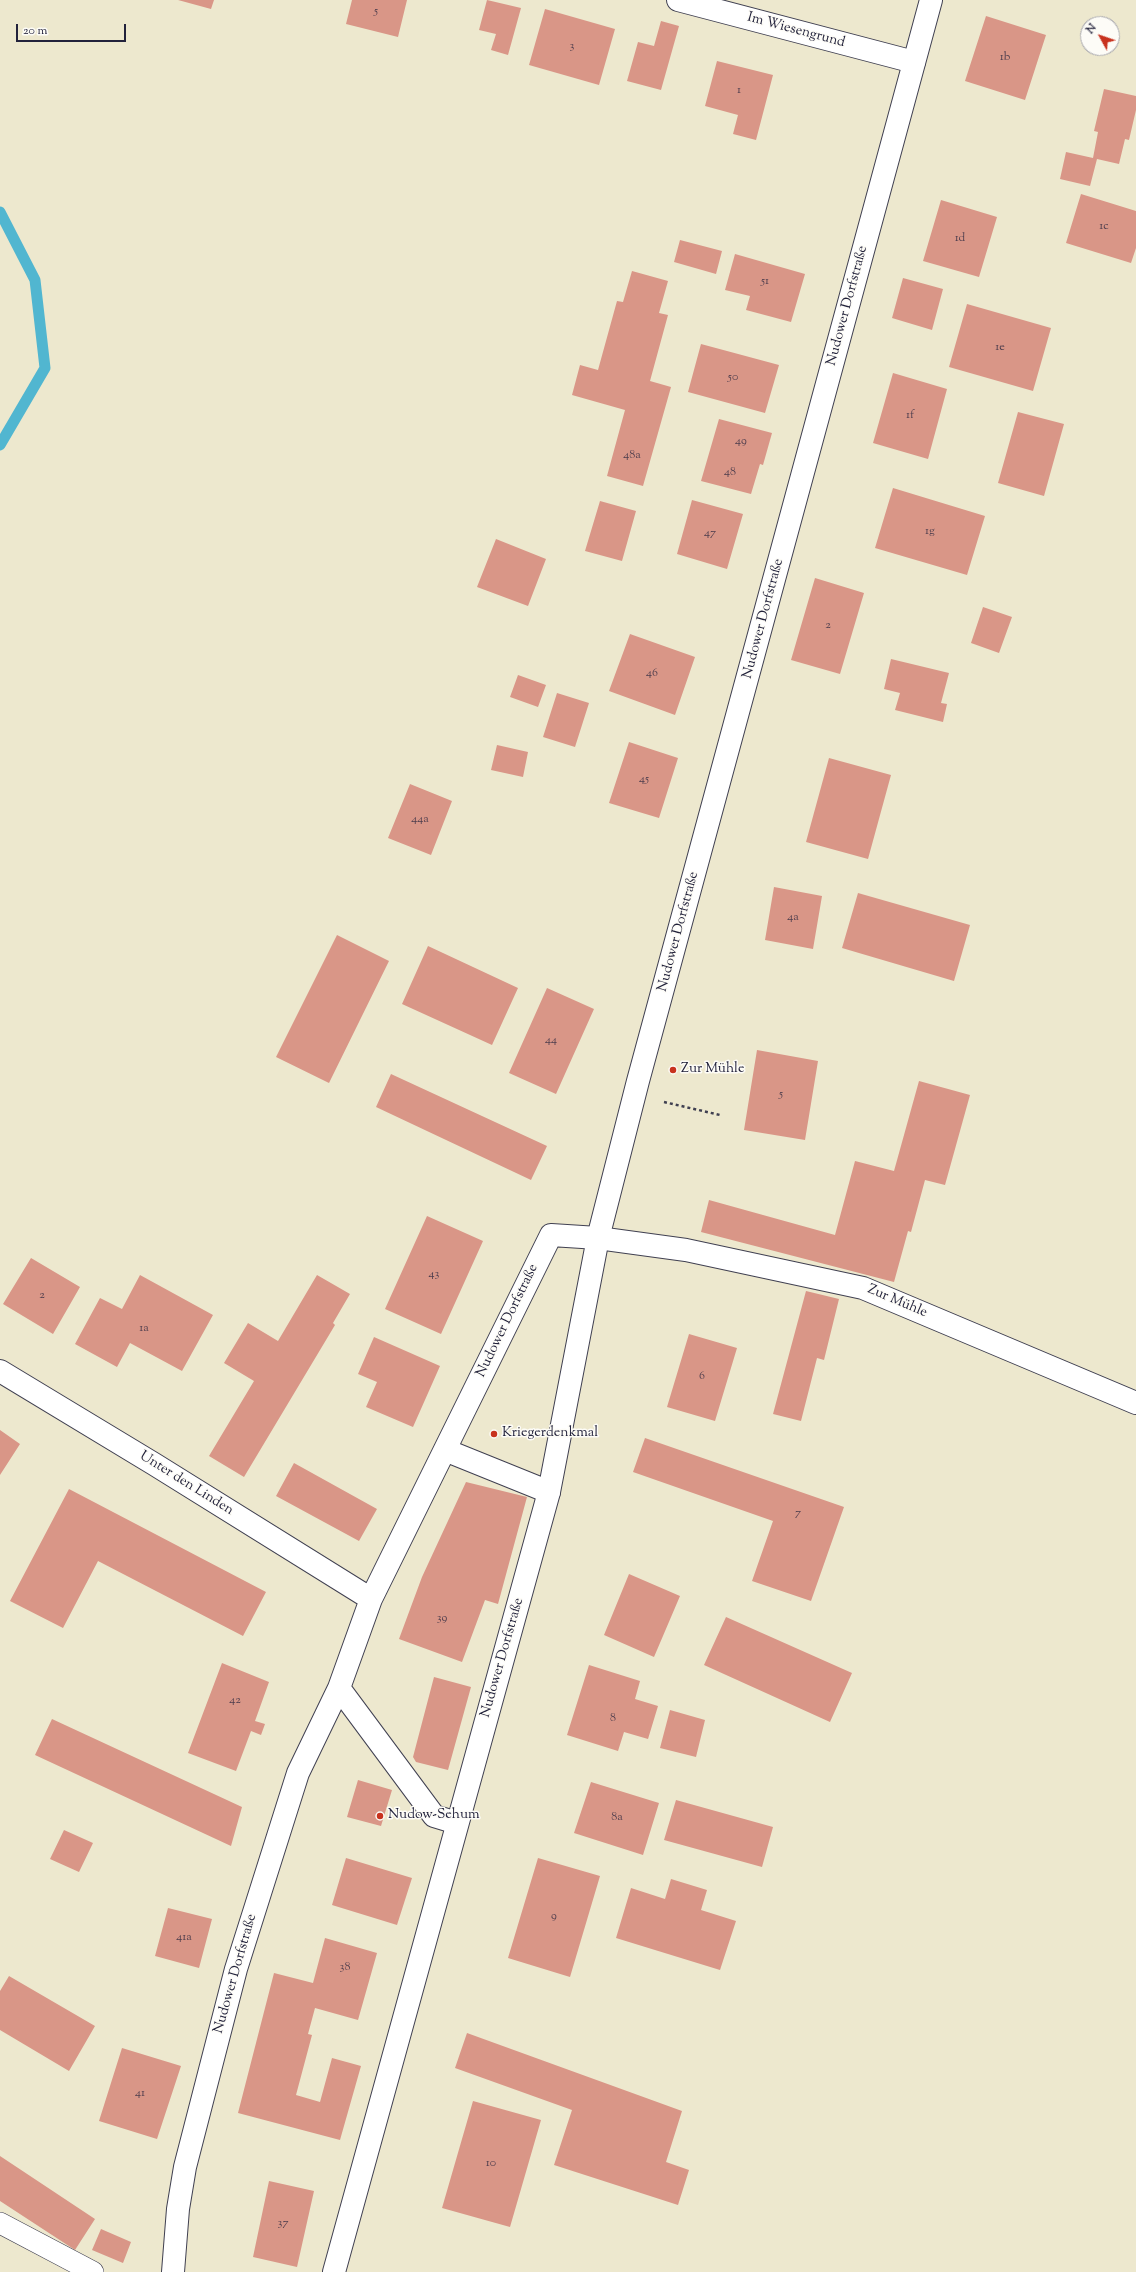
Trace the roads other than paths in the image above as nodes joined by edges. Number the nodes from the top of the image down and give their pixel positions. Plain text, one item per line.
1 (678, 0) edge
2 (931, 0) edge
3 (914, 62) junction
4 (598, 1238) junction
5 (0, 1371) edge
6 (1136, 1403) edge
7 (445, 1450) junction
8 (549, 1492) junction
9 (371, 1599) junction
10 (339, 1688) junction
11 (457, 1823) junction
12 (0, 2223) edge
13 (93, 2272) edge
14 (173, 2272) edge
15 (334, 2272) edge

1 - 3 street, Im Wiesengrund
2 - 3 street, Nudower Dorfstraße
3 - 4 street, Nudower Dorfstraße
4 - 6 street, Zur Mühle
4 - 7 street, Nudower Dorfstraße
4 - 8 street, Nudower Dorfstraße
5 - 9 street, Unter den Linden
7 - 8 street
7 - 9 street, Nudower Dorfstraße
8 - 11 street, Nudower Dorfstraße
9 - 10 street, Nudower Dorfstraße
10 - 11 street
10 - 14 street, Nudower Dorfstraße
11 - 15 street, Nudower Dorfstraße
12 - 13 lane

